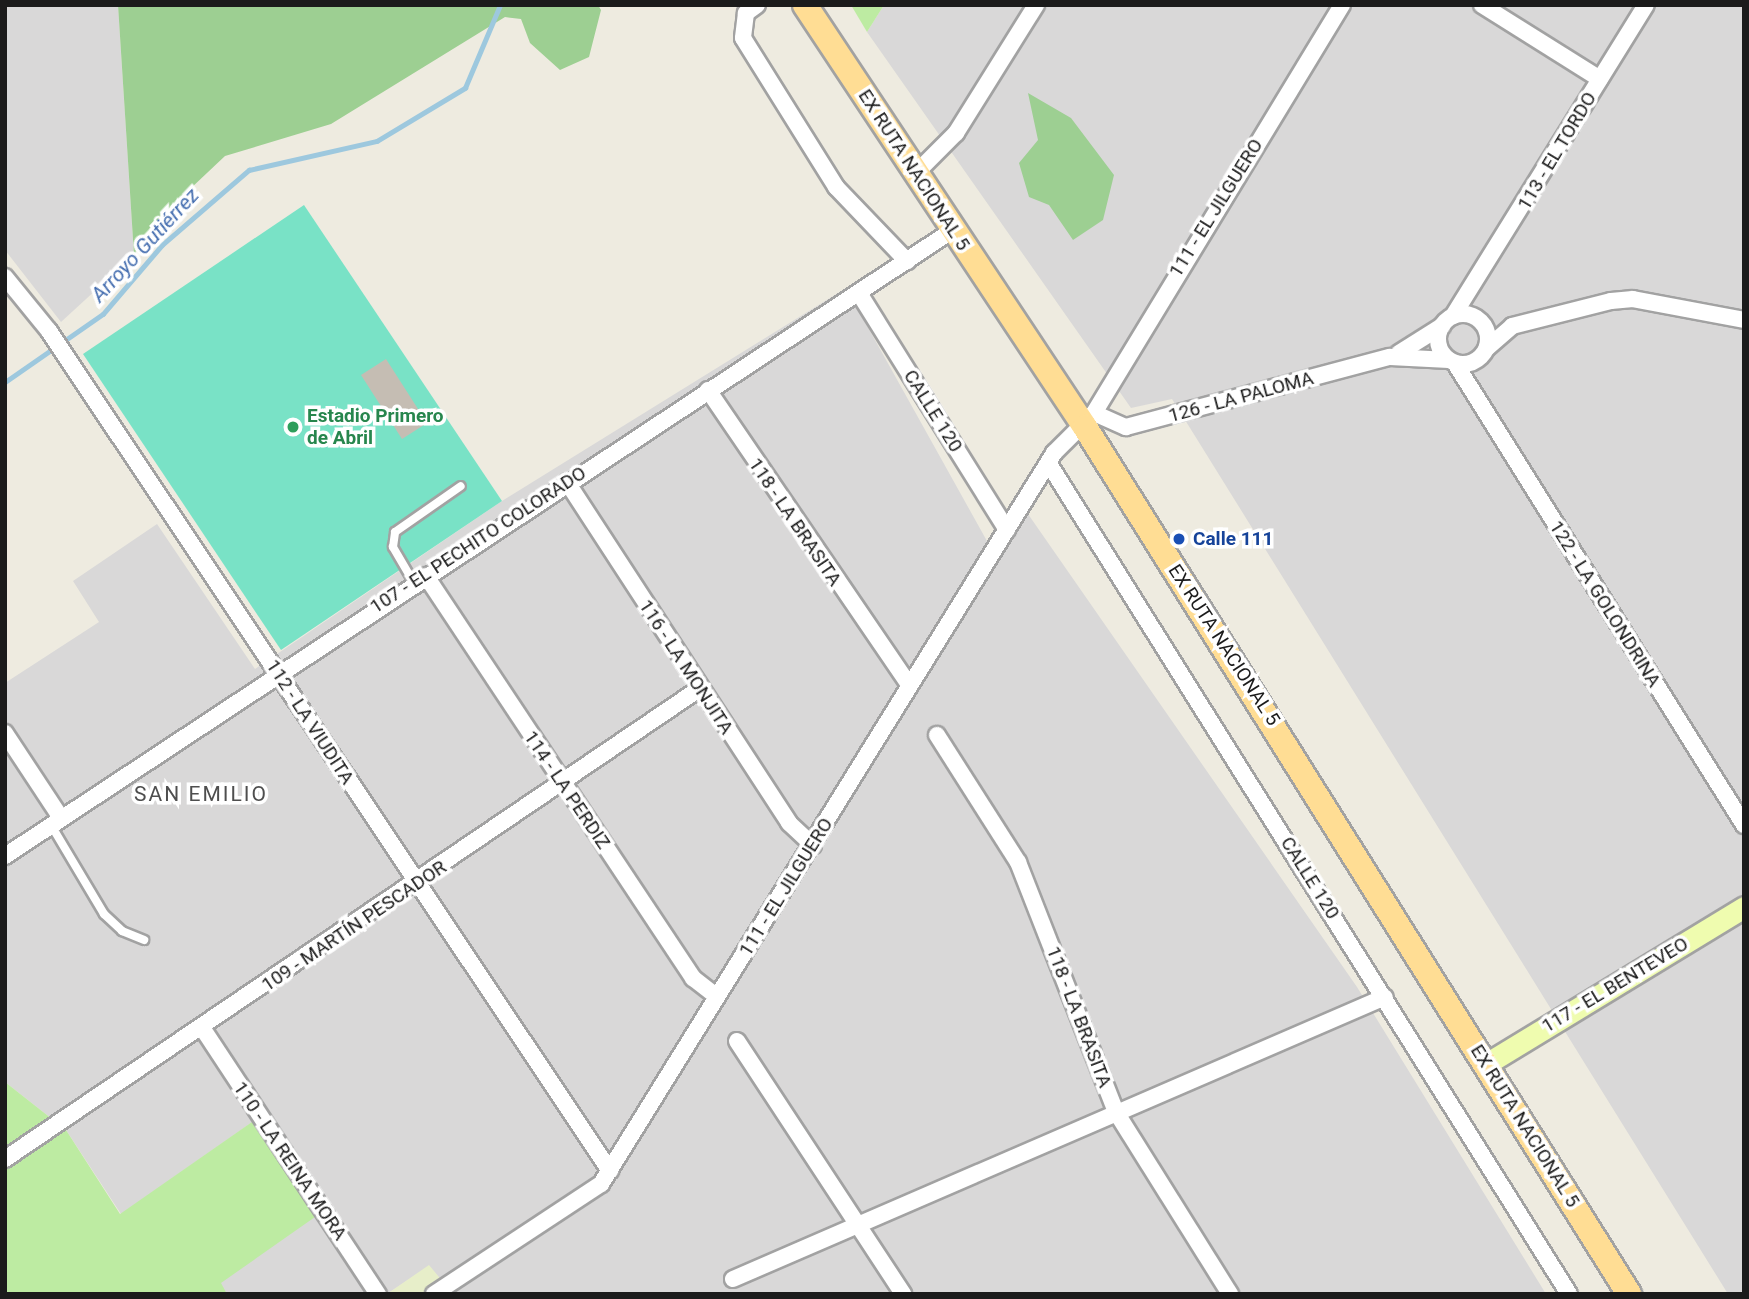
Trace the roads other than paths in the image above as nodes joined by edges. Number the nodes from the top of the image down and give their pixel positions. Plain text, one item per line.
1 (757, 5) edge
2 (805, 5) edge
3 (1036, 5) edge
4 (1342, 5) edge
5 (1482, 5) edge
6 (1646, 5) edge
7 (1600, 79) junction
8 (916, 173) junction
9 (953, 230) junction
10 (907, 261) junction
11 (5, 277) edge
12 (859, 293) junction
13 (1469, 297) junction
14 (1477, 319) junction
15 (1744, 320) edge
16 (1448, 321) junction
17 (1512, 326) junction
18 (1486, 349) junction
19 (1390, 357) junction
20 (1452, 362) junction
21 (1474, 362) junction
22 (1469, 381) junction
23 (708, 390) junction
24 (1090, 420) junction
25 (1049, 464) junction
26 (567, 481) junction
27 (461, 486) dead end
28 (1007, 530) junction
29 (420, 580) junction
30 (277, 670) junction
31 (910, 686) junction
32 (699, 689) junction
33 (5, 733) edge
34 (937, 735) dead end
35 (563, 784) junction
36 (56, 822) junction
37 (1744, 825) edge
38 (813, 845) junction
39 (5, 856) edge
40 (415, 885) junction
41 (1744, 907) edge
42 (145, 940) dead end
43 (716, 996) junction
44 (1385, 997) junction
45 (202, 1029) junction
46 (737, 1041) dead end
47 (1486, 1064) junction
48 (1116, 1112) junction
49 (5, 1159) edge
50 (610, 1171) junction
51 (856, 1225) junction
52 (733, 1279) dead end
53 (1626, 1293) edge
54 (378, 1294) edge
55 (434, 1294) edge
56 (903, 1294) edge
57 (1230, 1294) edge
58 (1569, 1294) edge

1 - 10 street
2 - 8 main road, EX RUTA NACIONAL 5
3 - 8 street
4 - 24 street, 111 - EL JILGUERO
5 - 7 street
6 - 7 street, 113 - EL TORDO
7 - 13 street, 113 - EL TORDO
8 - 9 main road, EX RUTA NACIONAL 5
9 - 10 street, 107 - EL PECHITO COLORADO
9 - 24 main road, EX RUTA NACIONAL 5
10 - 12 street, 107 - EL PECHITO COLORADO
11 - 30 street, 112 - LA VIUDITA
12 - 23 street, 107 - EL PECHITO COLORADO
12 - 28 street, CALLE 120
13 - 14 street
13 - 16 street, 113 - EL TORDO
14 - 16 street
14 - 17 street
14 - 18 street
15 - 17 street
16 - 19 street, 126 - LA PALOMA
16 - 20 street
17 - 18 street
18 - 21 street
19 - 20 street, 126 - LA PALOMA
19 - 24 street, 126 - LA PALOMA
20 - 21 street
20 - 22 street, 122 - LA GOLONDRINA
21 - 22 street
22 - 37 street, 122 - LA GOLONDRINA
23 - 26 street, 107 - EL PECHITO COLORADO
23 - 31 street, 118 - LA BRASITA
24 - 25 street, 111 - EL JILGUERO
24 - 47 main road, EX RUTA NACIONAL 5
25 - 28 street, 111 - EL JILGUERO
25 - 44 street, CALLE 120
26 - 29 street, 107 - EL PECHITO COLORADO
26 - 32 street, 116 - LA MONJITA
27 - 29 lane
28 - 31 street, 111 - EL JILGUERO
29 - 30 street, 107 - EL PECHITO COLORADO
29 - 35 street, 114 - LA PERDIZ
30 - 36 street, 107 - EL PECHITO COLORADO
30 - 40 street, 112 - LA VIUDITA
31 - 38 street, 111 - EL JILGUERO
32 - 35 street, 109 - MARTÍN PESCADOR
32 - 38 street, 116 - LA MONJITA
33 - 36 street
34 - 48 street, 118 - LA BRASITA
35 - 40 street, 109 - MARTÍN PESCADOR
35 - 43 street, 114 - LA PERDIZ
36 - 39 street, 107 - EL PECHITO COLORADO
36 - 42 lane
38 - 43 street, 111 - EL JILGUERO
40 - 45 street, 109 - MARTÍN PESCADOR
40 - 50 street, 112 - LA VIUDITA
41 - 47 street, 117 - EL BENTEVEO
43 - 50 street, 111 - EL JILGUERO
44 - 48 street
44 - 58 street, CALLE 120
45 - 49 street, 109 - MARTÍN PESCADOR
45 - 54 street, 110 - LA REINA MORA
46 - 51 street
47 - 53 main road, EX RUTA NACIONAL 5
48 - 51 street
48 - 57 street, 118 - LA BRASITA
50 - 55 street, 111 - EL JILGUERO
51 - 52 street
51 - 56 street

